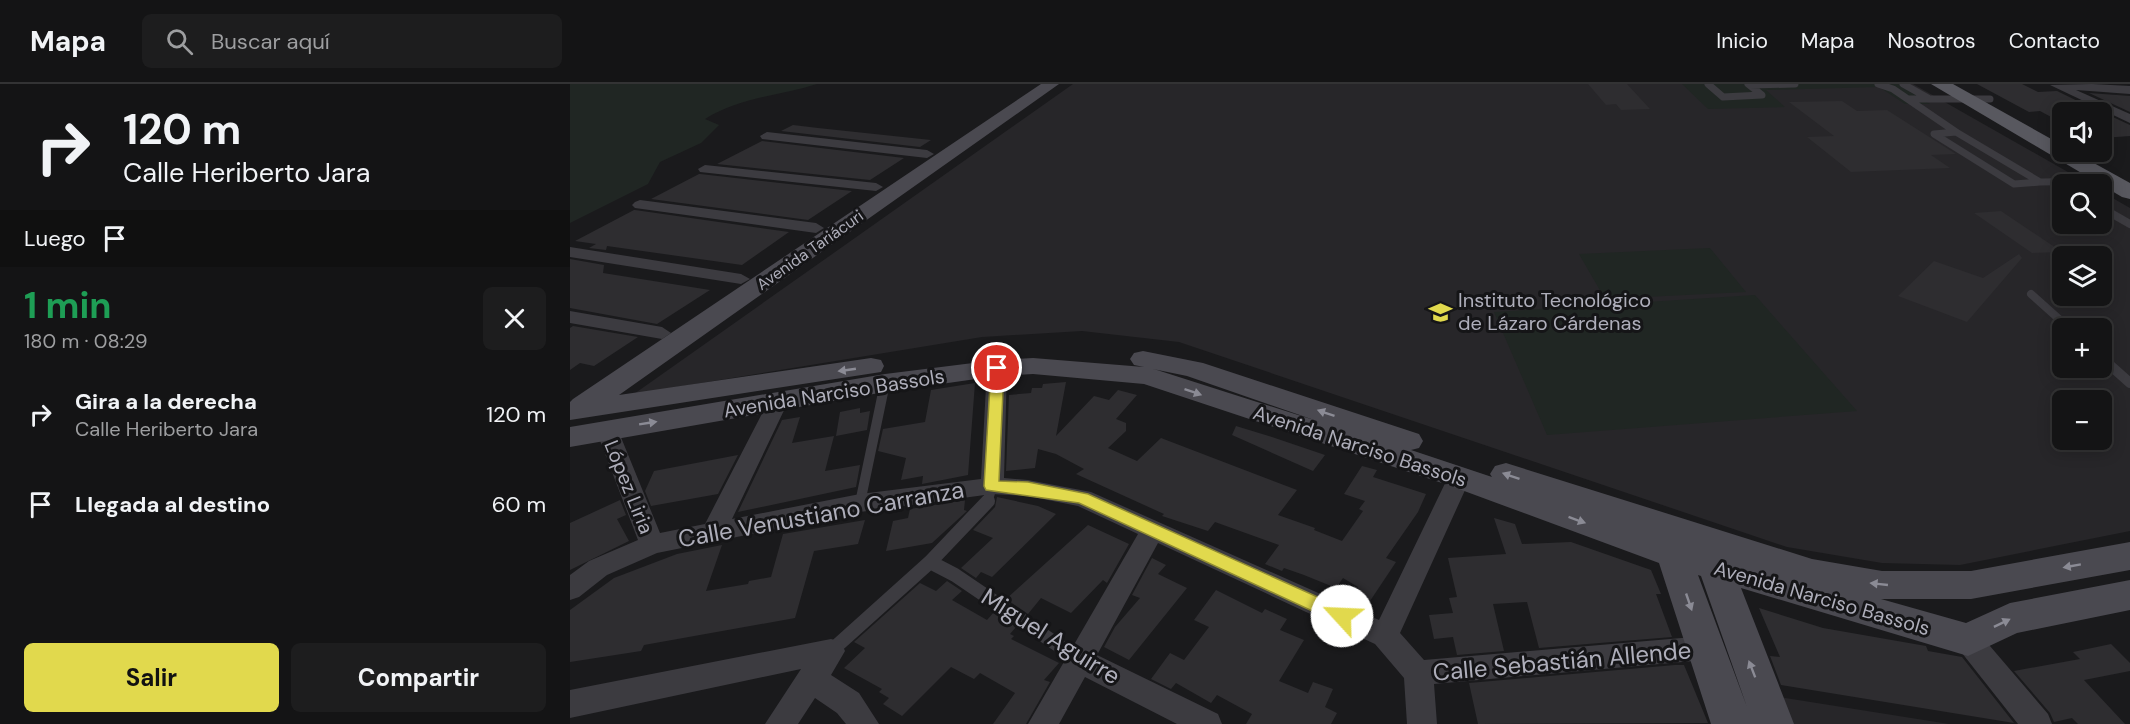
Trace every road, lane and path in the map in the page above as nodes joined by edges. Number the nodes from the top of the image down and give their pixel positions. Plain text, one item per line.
1 (1030, 84) edge
2 (1051, 84) edge
3 (1708, 84) edge
4 (1795, 84) edge
5 (1878, 84) edge
6 (1903, 84) edge
7 (2051, 84) edge
8 (2056, 84) edge
9 (1749, 85) edge
10 (2130, 90) edge
11 (1936, 92) edge
12 (1965, 92) edge
13 (1908, 99) junction
14 (2130, 118) edge
15 (1956, 132) junction
16 (2052, 133) edge
17 (767, 136) dead end
18 (927, 154) junction
19 (2104, 162) edge
20 (705, 169) dead end
21 (2098, 174) edge
22 (2130, 176) edge
23 (2040, 182) junction
24 (2052, 183) edge
25 (2112, 183) edge
26 (876, 187) junction
27 (2130, 192) edge
28 (640, 205) dead end
29 (2112, 214) edge
30 (2130, 224) edge
31 (816, 228) junction
32 (570, 252) edge
33 (741, 279) junction
34 (2031, 294) dead end
35 (570, 317) edge
36 (2058, 318) edge
37 (662, 333) junction
38 (1062, 358) junction
39 (2112, 367) edge
40 (997, 368) junction
41 (885, 383) junction
42 (2130, 383) edge
43 (778, 402) junction
44 (571, 414) edge
45 (607, 430) junction
46 (1459, 477) junction
47 (992, 486) junction
48 (860, 503) junction
49 (1153, 529) junction
50 (714, 531) junction
51 (1668, 541) junction
52 (652, 544) junction
53 (1710, 552) junction
54 (2130, 556) edge
55 (930, 562) junction
56 (2034, 573) junction
57 (570, 589) edge
58 (2130, 595) edge
59 (2069, 608) junction
60 (1385, 636) junction
61 (1968, 640) junction
62 (1705, 648) junction
63 (831, 651) junction
64 (1080, 660) junction
65 (1418, 673) junction
66 (812, 679) junction
67 (570, 704) edge
68 (780, 724) edge
69 (864, 724) edge
70 (1043, 724) edge
71 (1207, 724) edge
72 (1422, 724) edge
73 (1732, 724) edge
74 (1773, 724) edge
75 (2037, 724) edge

1 - 18 street, Avenida Tariácuri
2 - 44 street, Avenida Tariácuri
3 - 9 lane
4 - 9 lane
5 - 13 lane
6 - 11 lane
7 - 8 street
8 - 10 street
8 - 14 street
11 - 12 main road
11 - 13 lane
12 - 16 main road
12 - 21 main road
13 - 15 lane
15 - 23 lane
15 - 23 lane
17 - 18 street
18 - 26 street, Avenida Tariácuri
19 - 22 main road
20 - 26 street
23 - 24 lane
25 - 27 main road
26 - 31 street, Avenida Tariácuri
28 - 31 street
29 - 30 lane
31 - 33 street, Avenida Tariácuri
32 - 33 street
33 - 37 street, Avenida Tariácuri
34 - 36 lane
35 - 37 street
37 - 44 street, Avenida Tariácuri
38 - 40 street, Avenida Narciso Bassols
38 -> 44 street, Avenida Narciso Bassols
38 -> 46 street, Avenida Narciso Bassols
51 -> 38 street, Avenida Narciso Bassols
39 - 42 lane
40 - 41 street, Avenida Narciso Bassols
40 - 47 street
41 - 43 street, Avenida Narciso Bassols
41 - 48 lane
45 -> 43 street, Avenida Narciso Bassols
43 - 50 street
44 - 45 street, Avenida Narciso Bassols
45 - 52 street, López Liria
46 -> 51 street, Avenida Narciso Bassols
46 - 60 street
47 - 48 street, Calle Venustiano Carranza
47 - 49 street, Calle Venustiano Carranza
47 - 55 lane
48 - 50 street, Calle Venustiano Carranza
49 - 60 street, Calle Venustiano Carranza
49 - 64 street
50 - 52 street, Calle Venustiano Carranza
51 - 53 street, Avenida Narciso Bassols
51 -> 62 street
52 - 57 street, Calle Venustiano Carranza
56 -> 53 street, Avenida Narciso Bassols
53 - 61 street, Avenida Narciso Bassols
74 -> 53 street
54 -> 56 street, Avenida Narciso Bassols
55 - 63 lane
55 - 64 lane, Miguel Aguirre
56 - 59 street
58 - 59 street
61 -> 59 street
60 - 65 street, Calle Venustiano Carranza
61 - 75 street
62 - 65 street, Calle Sebastián Allende
62 - 73 street
63 - 66 street
63 - 67 street
64 - 70 street
64 - 71 street, Miguel Aguirre
65 - 72 street
66 - 68 street
66 - 69 street

